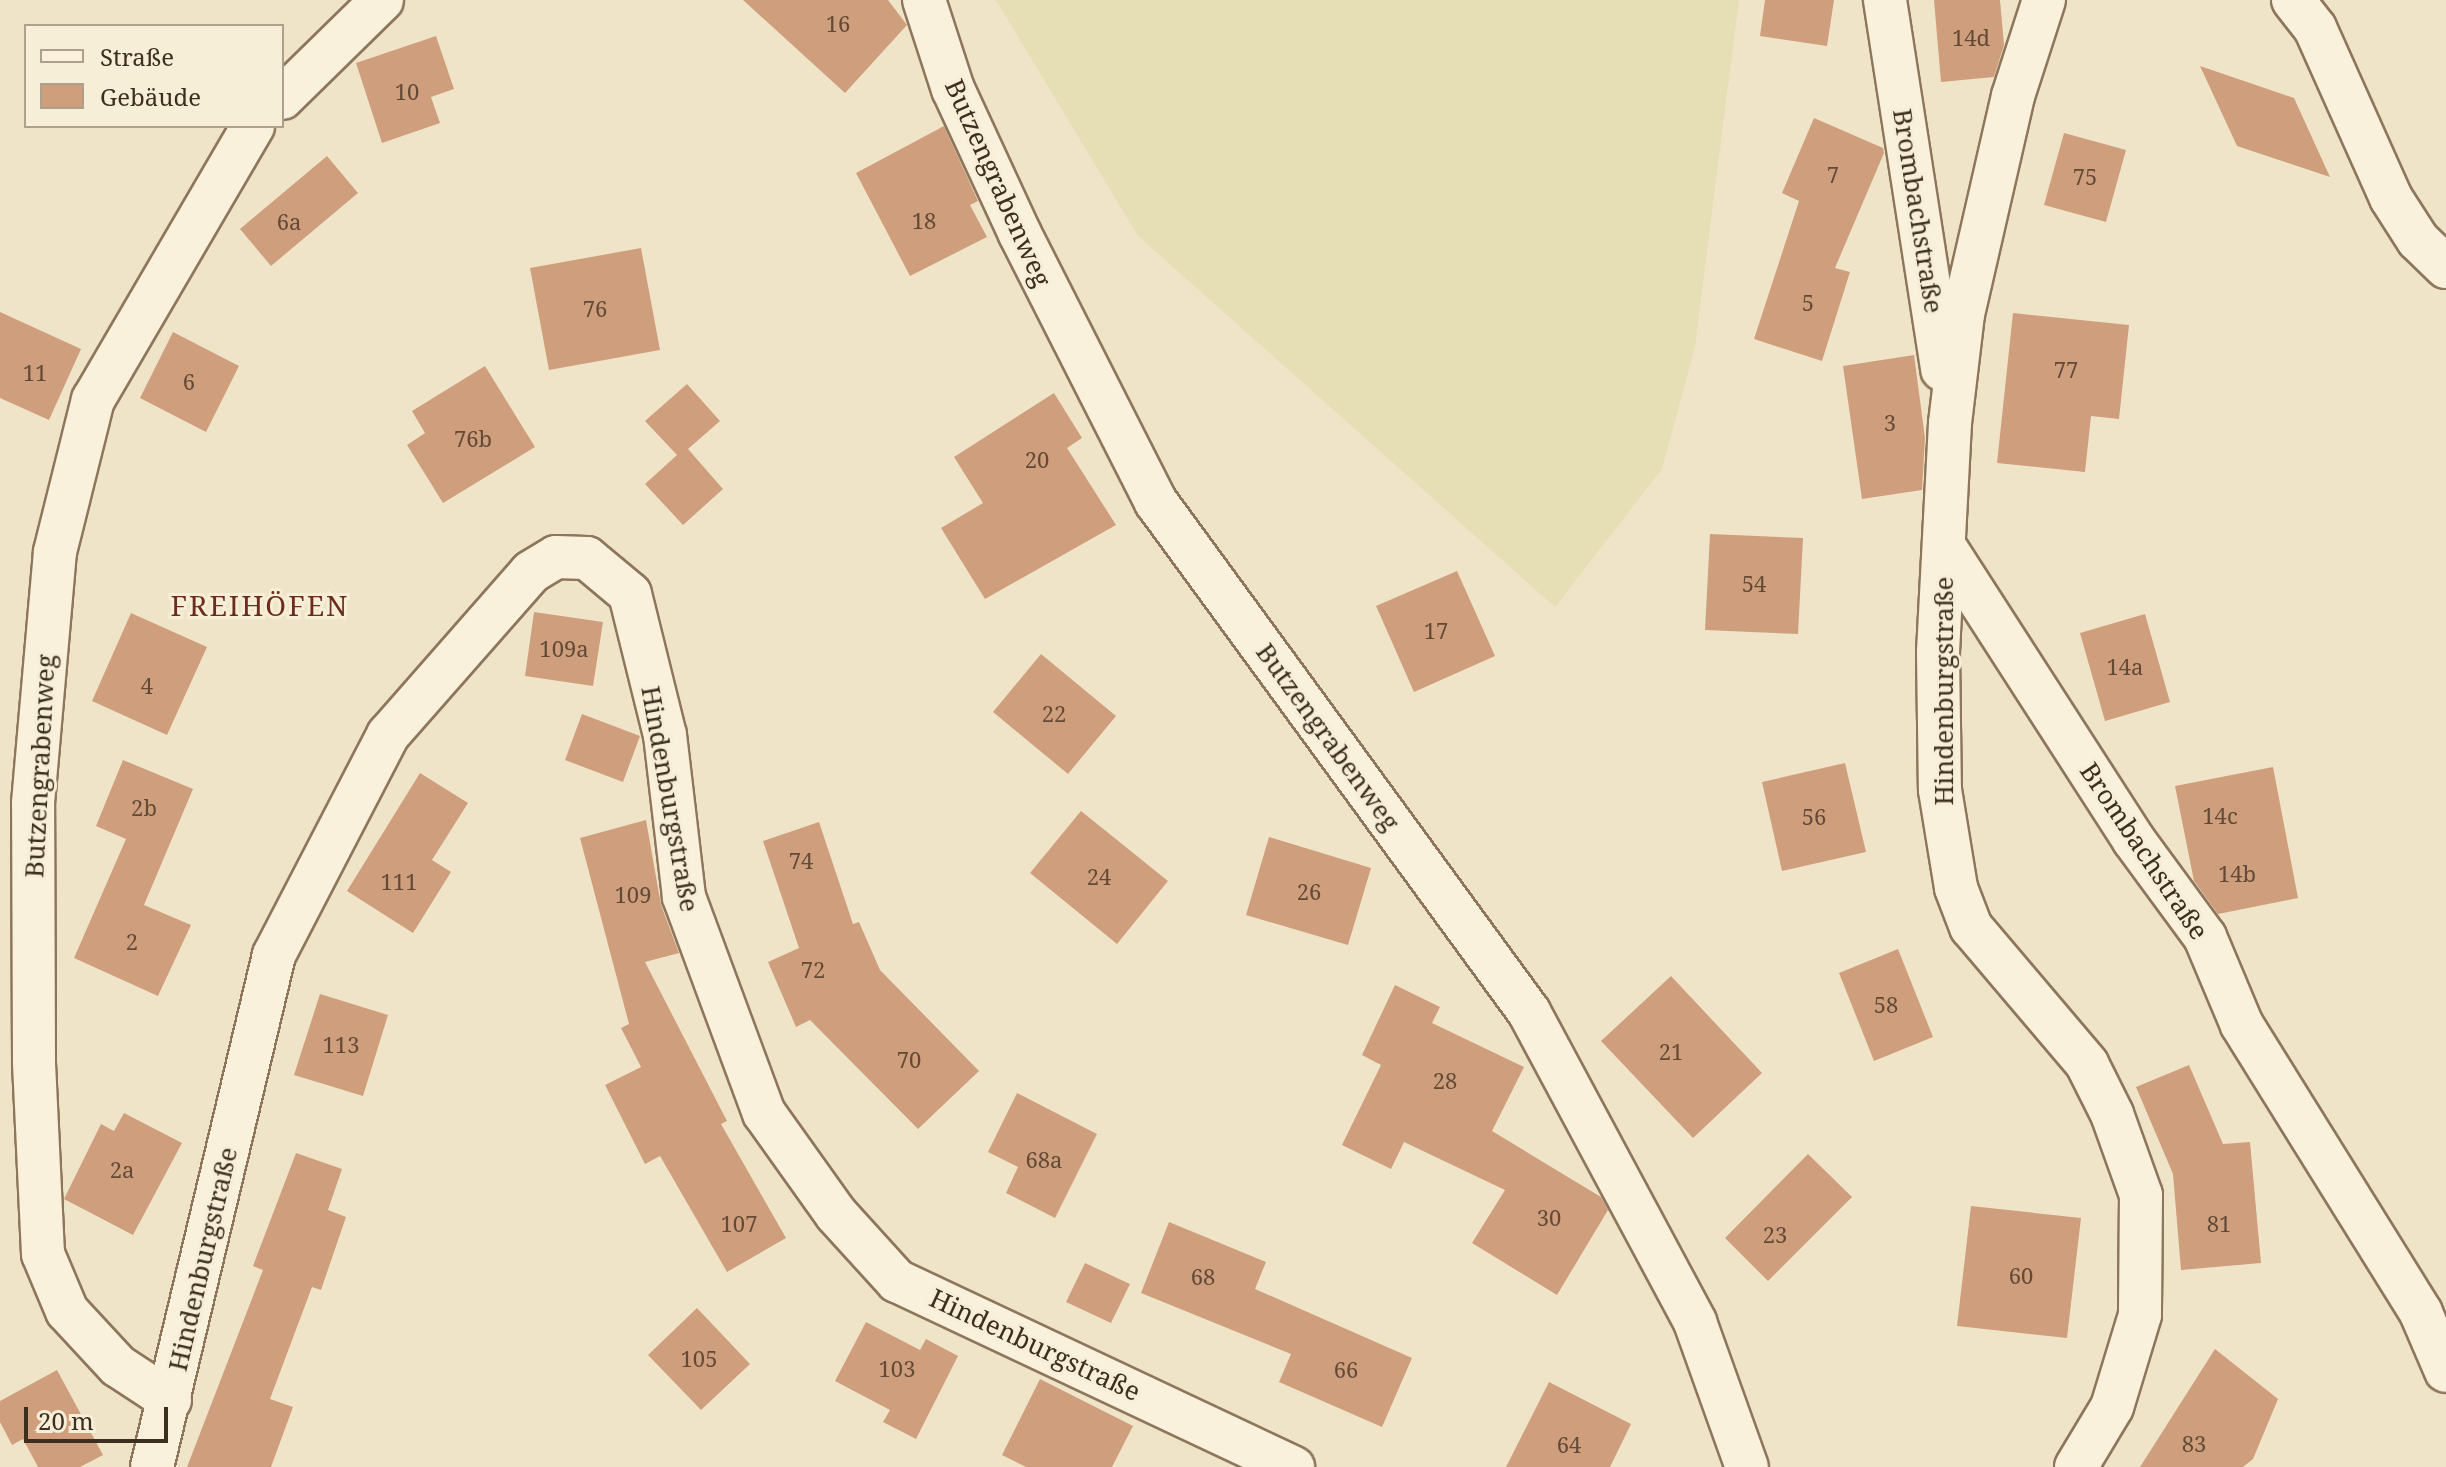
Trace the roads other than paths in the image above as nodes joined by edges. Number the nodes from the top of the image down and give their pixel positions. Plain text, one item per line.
1 (382, 0) edge
2 (924, 0) edge
3 (1885, 0) edge
4 (2044, 0) edge
5 (2293, 0) edge
6 (284, 96) edge
7 (252, 128) edge
8 (2446, 267) edge
9 (1950, 423) junction
10 (1945, 547) junction
11 (2446, 1371) edge
12 (170, 1400) junction
13 (152, 1467) edge
14 (1293, 1467) edge
15 (1747, 1467) edge
16 (2076, 1467) edge

1 - 6 street
2 - 15 street, Butzengrabenweg
3 - 9 street, Brombachstraße
4 - 9 street, Hindenburgstraße
5 - 8 street
7 - 12 street, Butzengrabenweg
9 - 10 street, Hindenburgstraße
10 - 11 street, Brombachstraße
10 - 16 street, Hindenburgstraße
12 - 13 street, Hindenburgstraße
12 - 14 street, Hindenburgstraße

